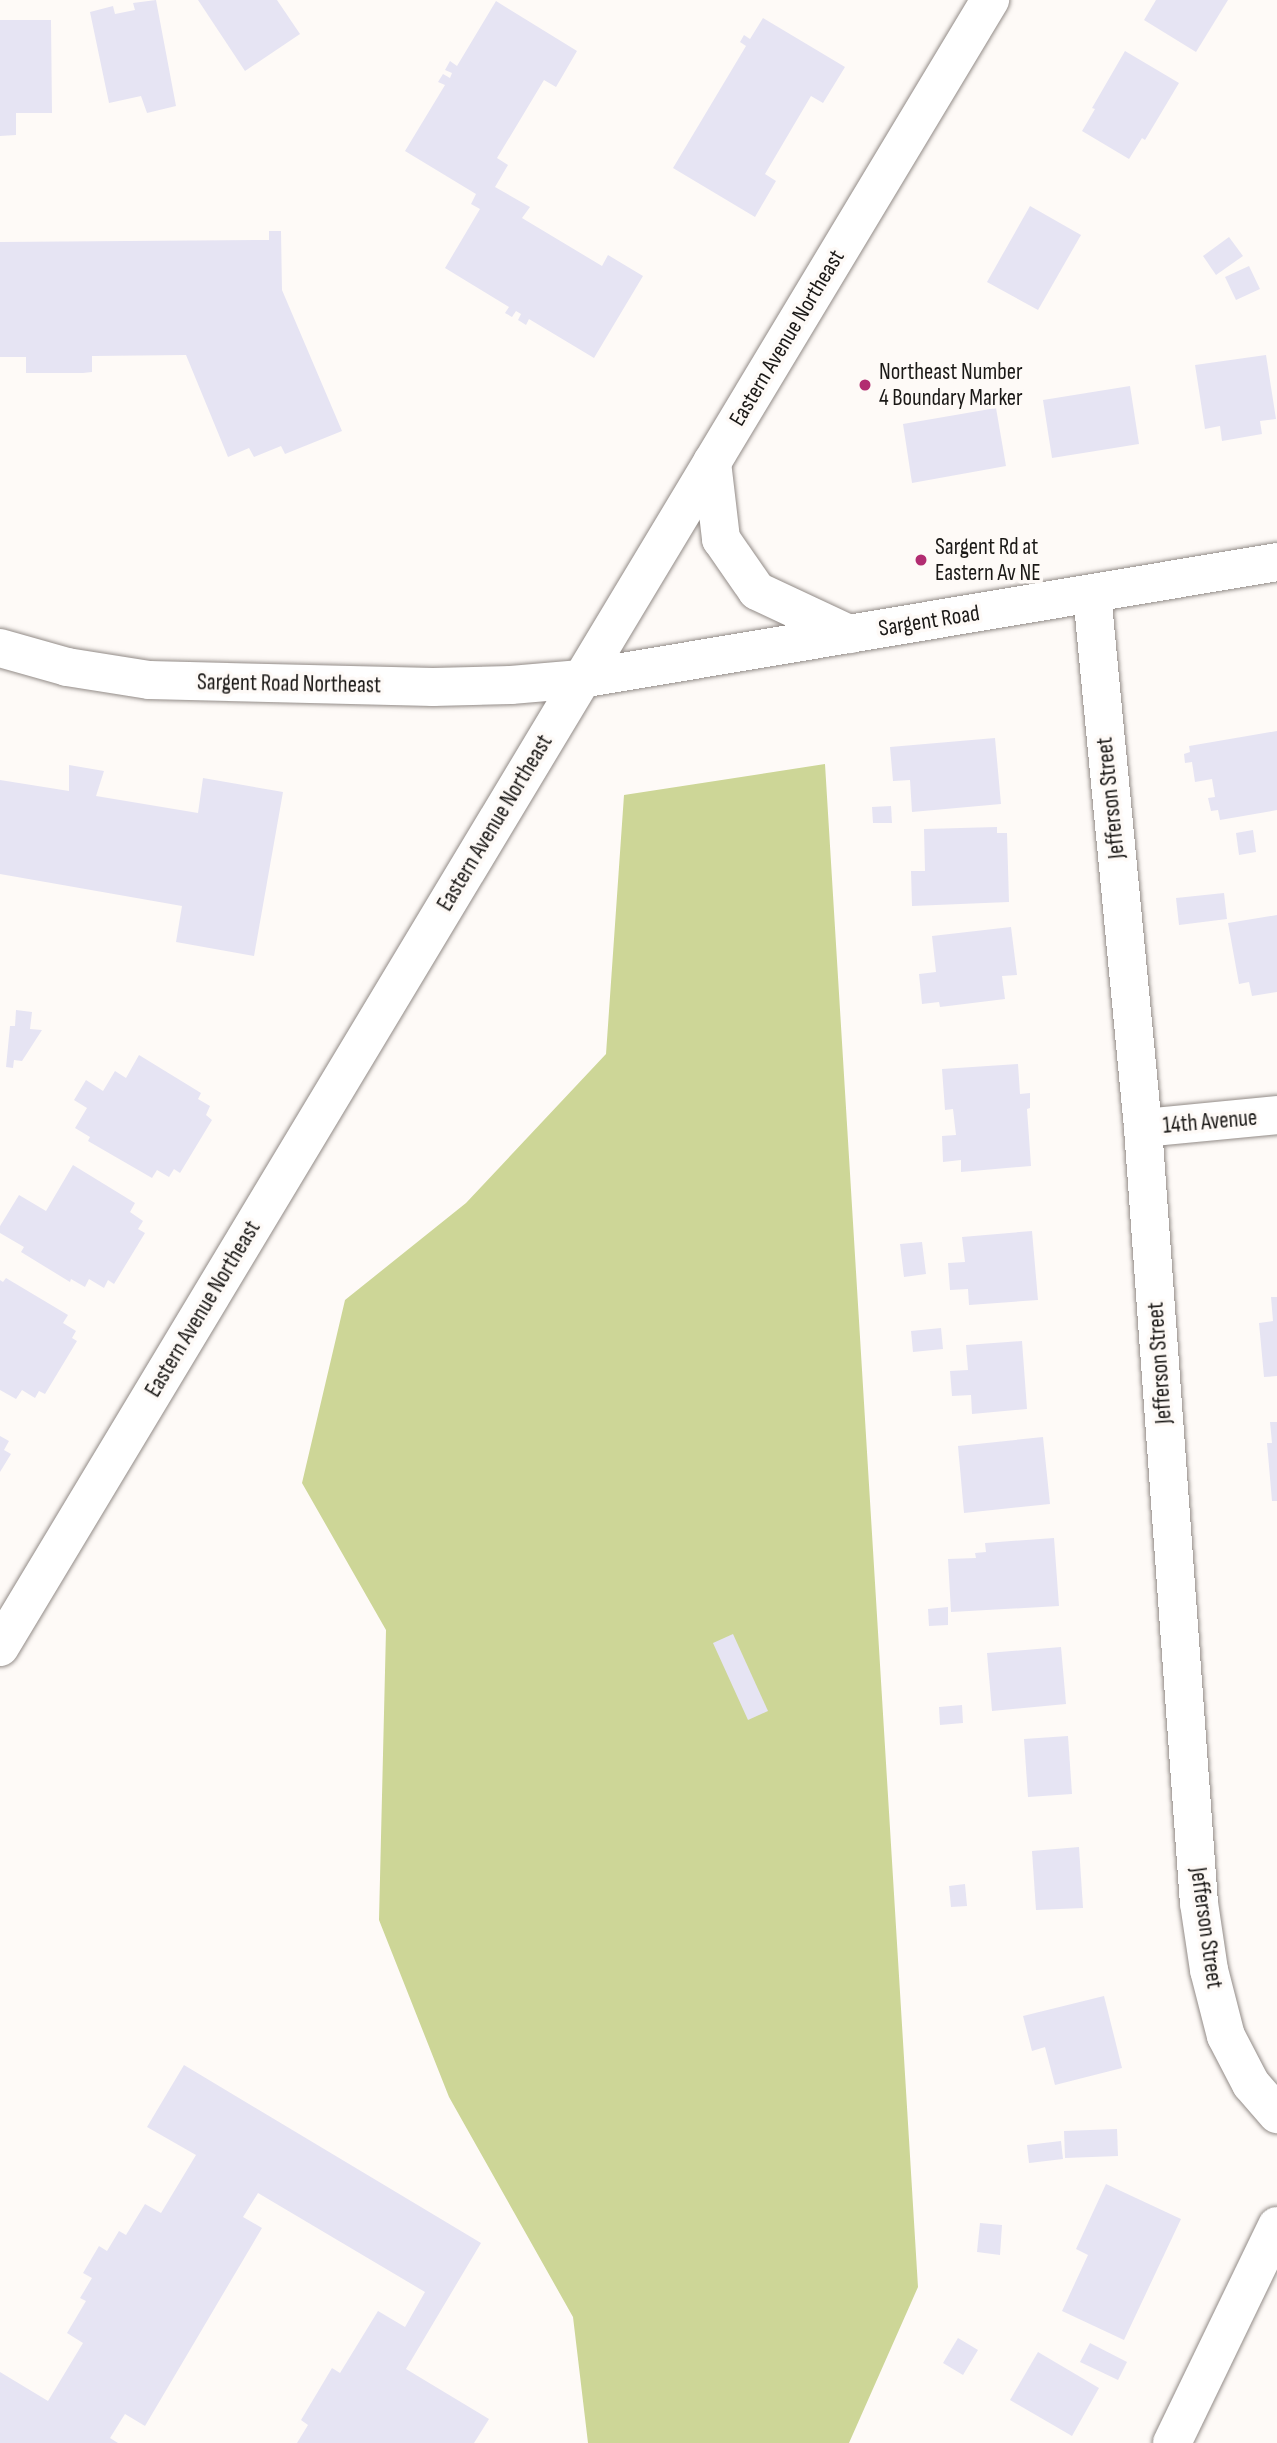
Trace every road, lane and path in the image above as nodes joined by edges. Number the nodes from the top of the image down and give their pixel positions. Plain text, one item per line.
1 (989, 0) edge
2 (712, 462) junction
3 (1277, 562) edge
4 (1092, 594) junction
5 (849, 634) junction
6 (0, 648) edge
7 (581, 679) junction
8 (1277, 1115) edge
9 (1143, 1128) junction
10 (0, 1647) edge
11 (1277, 2115) edge
12 (1277, 2226) edge
13 (1172, 2443) edge

1 - 2 street, Eastern Avenue Northeast
2 - 5 street
2 - 7 street, Eastern Avenue Northeast
3 - 4 street, Sargent Road
4 - 5 street, Sargent Road
4 - 9 street, Jefferson Street
5 - 7 street, Sargent Road
6 - 7 street, Sargent Road Northeast
7 - 10 street, Eastern Avenue Northeast
8 - 9 street, 14th Avenue
9 - 11 street, Jefferson Street
12 - 13 street

